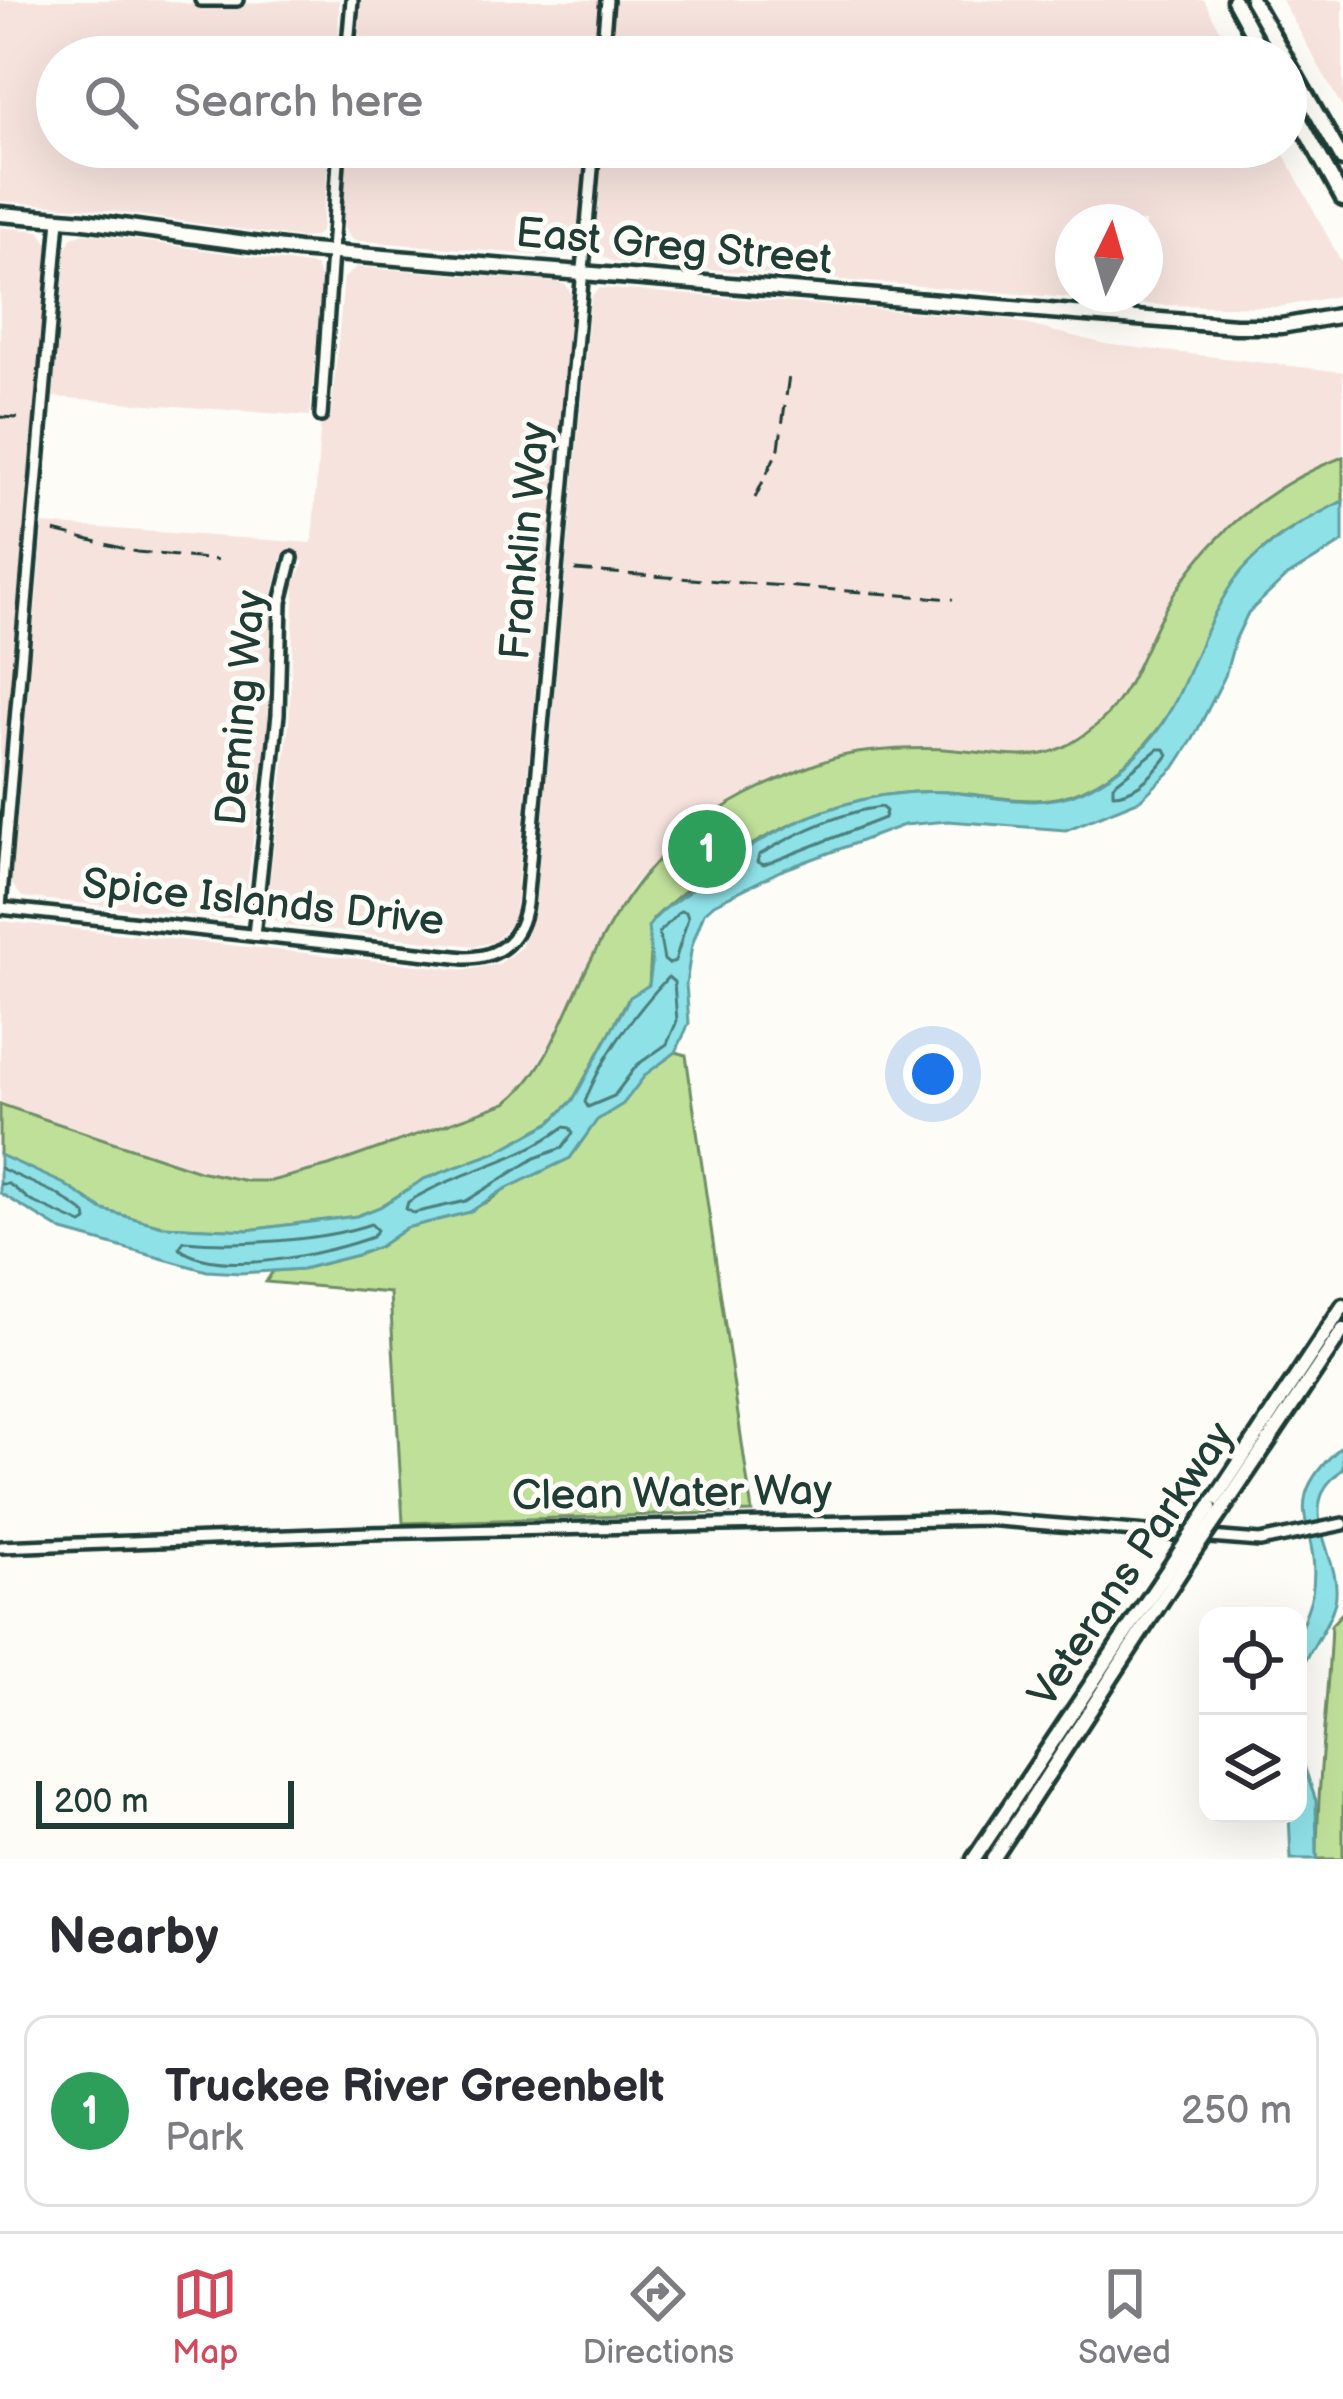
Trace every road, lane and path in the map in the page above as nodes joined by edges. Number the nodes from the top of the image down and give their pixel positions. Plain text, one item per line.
1 (201, 0) edge
2 (237, 0) edge
3 (352, 0) edge
4 (607, 0) edge
5 (1234, 0) edge
6 (1252, 0) edge
7 (349, 36) edge
8 (604, 36) edge
9 (1254, 36) edge
10 (1272, 36) edge
11 (1307, 97) edge
12 (1307, 133) edge
13 (1343, 160) edge
14 (338, 168) edge
15 (592, 168) edge
16 (1343, 199) edge
17 (0, 214) edge
18 (59, 219) junction
19 (332, 252) junction
20 (582, 272) junction
21 (1342, 316) edge
22 (321, 416) dead end
23 (292, 559) dead end
24 (0, 908) edge
25 (254, 935) junction
26 (514, 939) joint
27 (1343, 1306) edge
28 (1343, 1330) edge
29 (1216, 1508) junction
30 (1343, 1524) edge
31 (0, 1547) edge
32 (1187, 1552) junction
33 (974, 1859) edge
34 (993, 1859) edge

1 - 2 street
3 - 7 street
4 - 8 street
5 - 9 main road
6 - 10 main road
11 - 13 main road
12 - 16 main road
14 - 19 street
15 - 20 street, Franklin Way
17 - 18 main road, East Greg Street
18 - 19 main road, East Greg Street
18 - 24 street
19 - 20 main road, East Greg Street
19 - 22 street
20 - 21 main road, East Greg Street
20 - 26 street, Franklin Way
23 - 25 street, Deming Way
24 - 25 street, Spice Islands Drive
25 - 26 street, Spice Islands Drive
27 - 29 main road, Veterans Parkway
28 - 29 main road, Veterans Parkway
29 - 32 main road, Veterans Parkway, bridge
30 - 31 street, Clean Water Way
32 - 33 main road, Veterans Parkway
32 - 34 main road, Veterans Parkway

